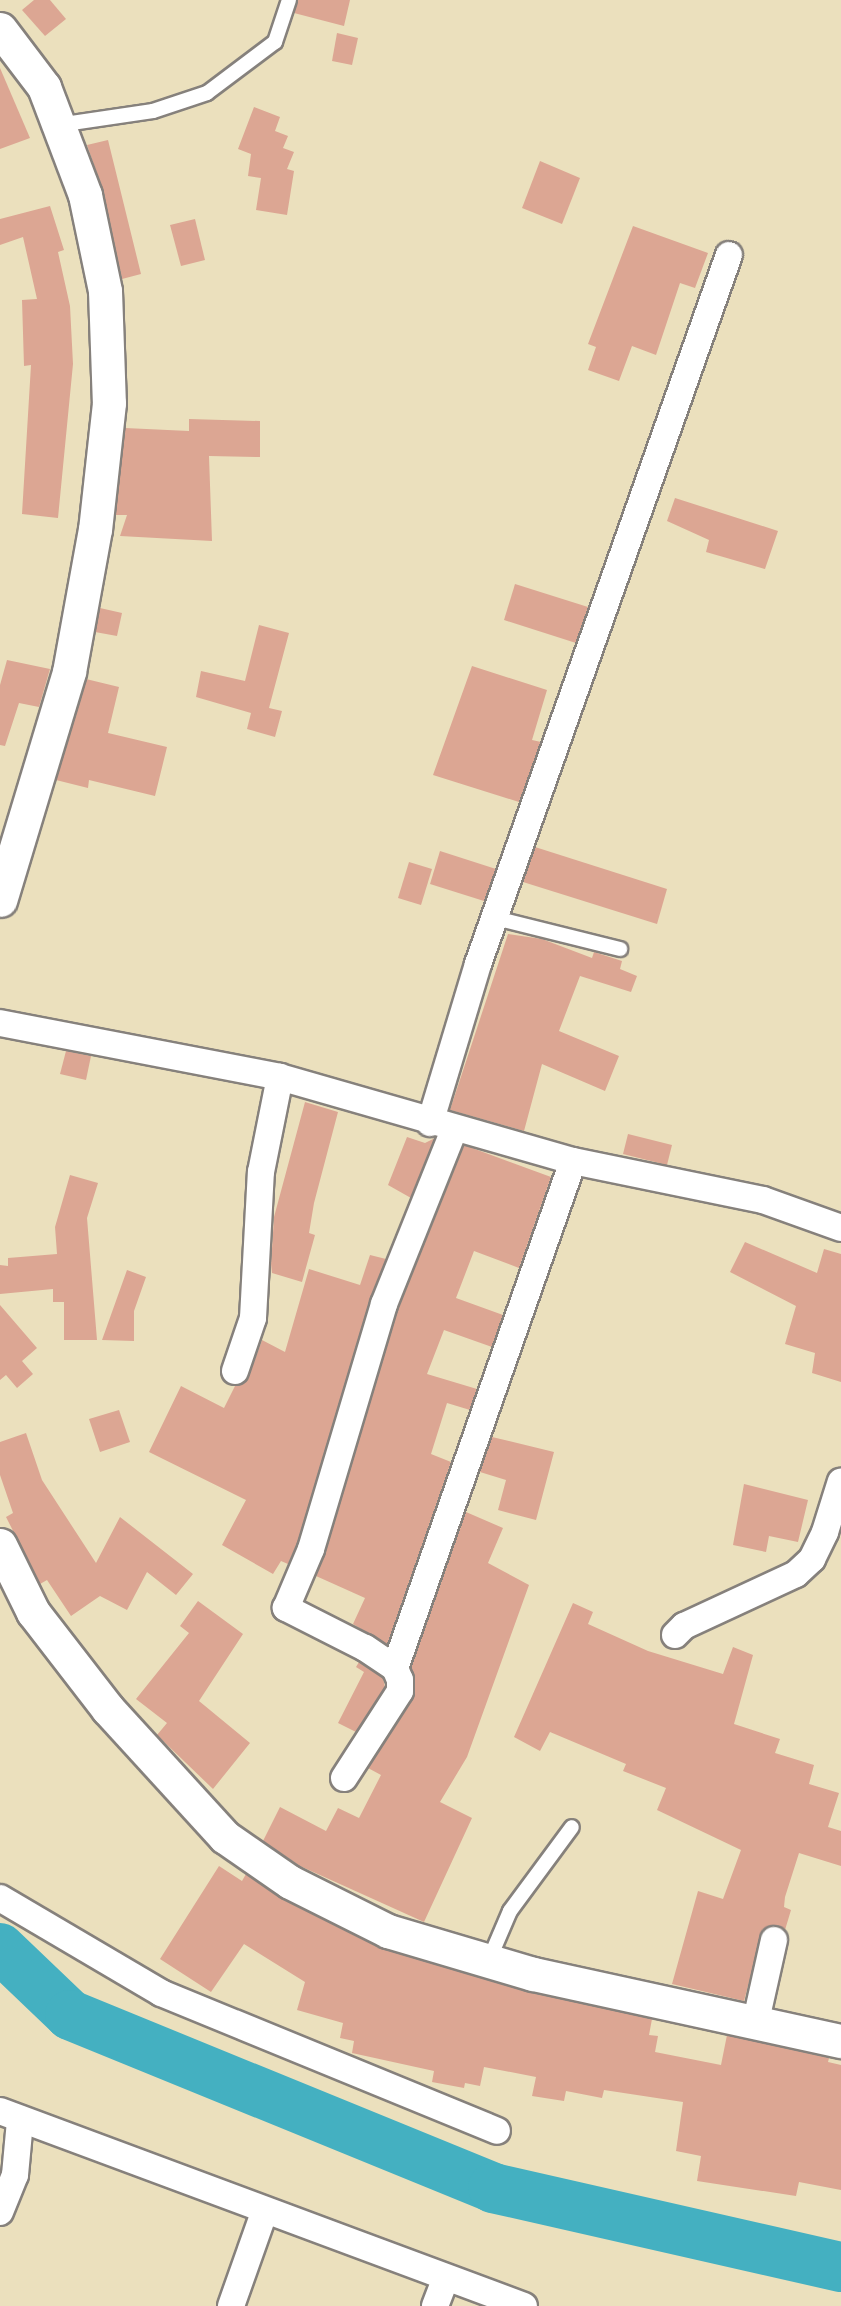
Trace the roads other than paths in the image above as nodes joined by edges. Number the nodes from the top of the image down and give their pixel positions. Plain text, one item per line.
1 (289, 0) edge
2 (0, 28) edge
3 (58, 126) junction
4 (729, 255) dead end
5 (0, 900) edge
6 (495, 918) junction
7 (620, 949) dead end
8 (0, 1023) edge
9 (280, 1077) junction
10 (442, 1126) junction
11 (573, 1161) junction
12 (841, 1228) edge
13 (235, 1371) dead end
14 (841, 1481) edge
15 (0, 1545) edge
16 (675, 1635) dead end
17 (395, 1668) junction
18 (344, 1778) dead end
19 (572, 1827) dead end
20 (0, 1898) edge
21 (774, 1940) dead end
22 (489, 1960) junction
23 (755, 2025) junction
24 (841, 2041) edge
25 (10, 2116) edge
26 (497, 2131) dead end
27 (0, 2212) edge
28 (264, 2213) junction
29 (446, 2278) junction
30 (231, 2306) edge
31 (435, 2306) edge
32 (524, 2306) edge

1 - 3 lane
2 - 3 street
3 - 5 street
4 - 6 street
6 - 7 lane
6 - 10 street
8 - 9 street
9 - 10 street
9 - 13 street
10 - 11 street
10 - 17 street
11 - 12 street
11 - 17 street
14 - 16 street
15 - 22 street
17 - 18 street
19 - 22 lane
20 - 26 street
21 - 23 street
22 - 23 street
23 - 24 street
25 - 27 street
25 - 28 street
28 - 29 street
28 - 30 street
29 - 31 street
29 - 32 street

